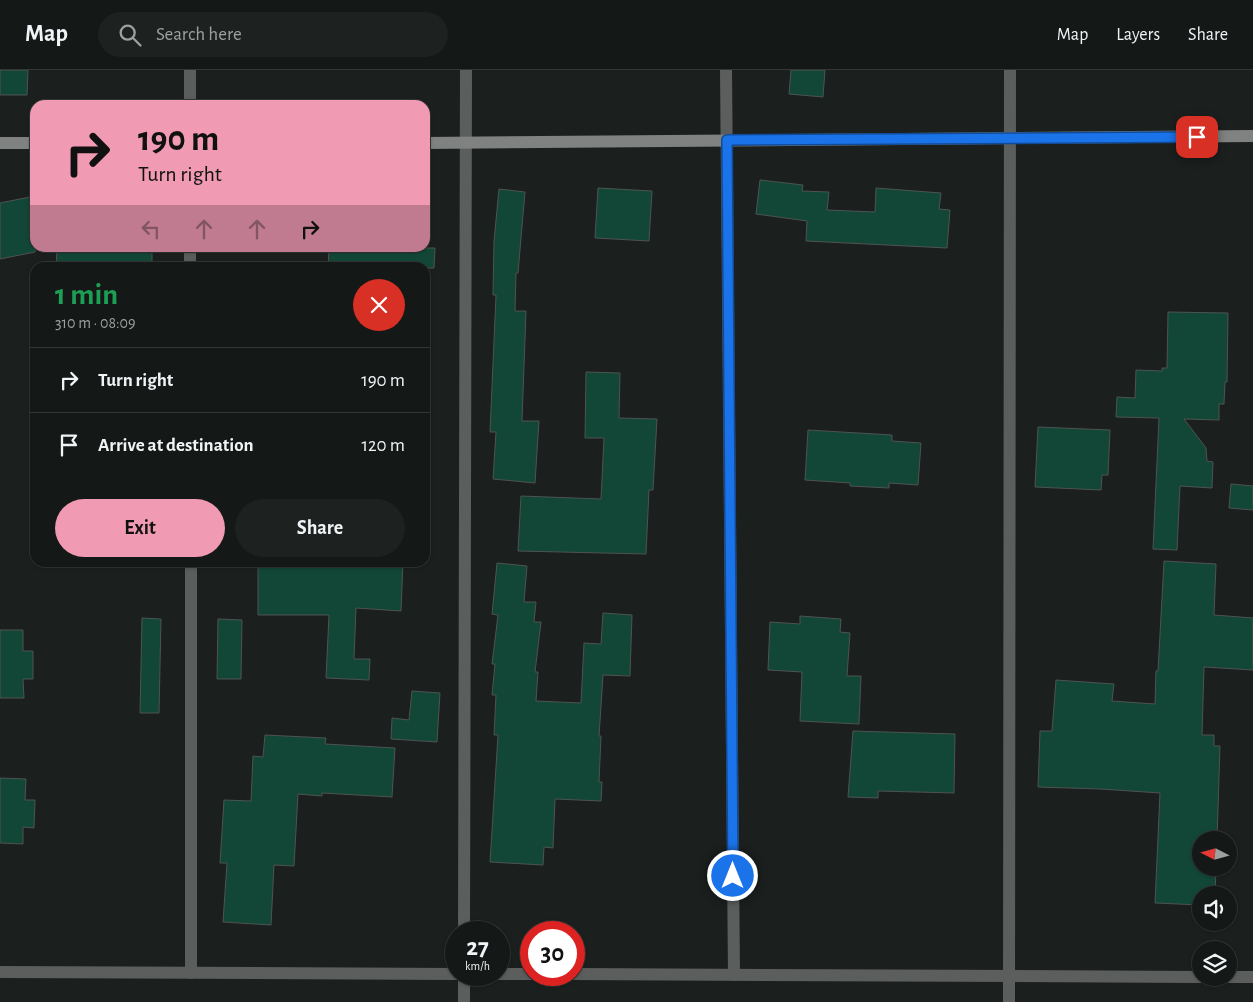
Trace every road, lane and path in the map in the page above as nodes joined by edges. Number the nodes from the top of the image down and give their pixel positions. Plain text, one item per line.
1 (190, 70) edge
2 (466, 70) edge
3 (726, 70) edge
4 (1010, 70) edge
5 (190, 100) edge
6 (1253, 136) edge
7 (1010, 138) junction
8 (727, 140) junction
9 (0, 143) edge
10 (30, 143) edge
11 (430, 143) edge
12 (466, 143) junction
13 (191, 567) edge
14 (464, 921) edge
15 (0, 972) edge
16 (192, 973) junction
17 (445, 974) edge
18 (585, 974) edge
19 (734, 975) junction
20 (1010, 976) junction
21 (1192, 977) edge
22 (1237, 977) edge
23 (1253, 977) edge
24 (464, 986) edge
25 (464, 1002) edge
26 (1009, 1002) edge

1 - 5 street
2 - 12 street
3 - 8 street
4 - 7 street
6 - 7 main road
7 - 8 main road
7 - 20 street
8 - 12 main road
8 - 19 street
9 - 10 main road
11 - 12 main road
12 - 14 street
13 - 16 street
15 - 16 street
16 - 17 street
18 - 19 street
19 - 20 street
20 - 21 street
20 - 26 street
22 - 23 street
24 - 25 street

